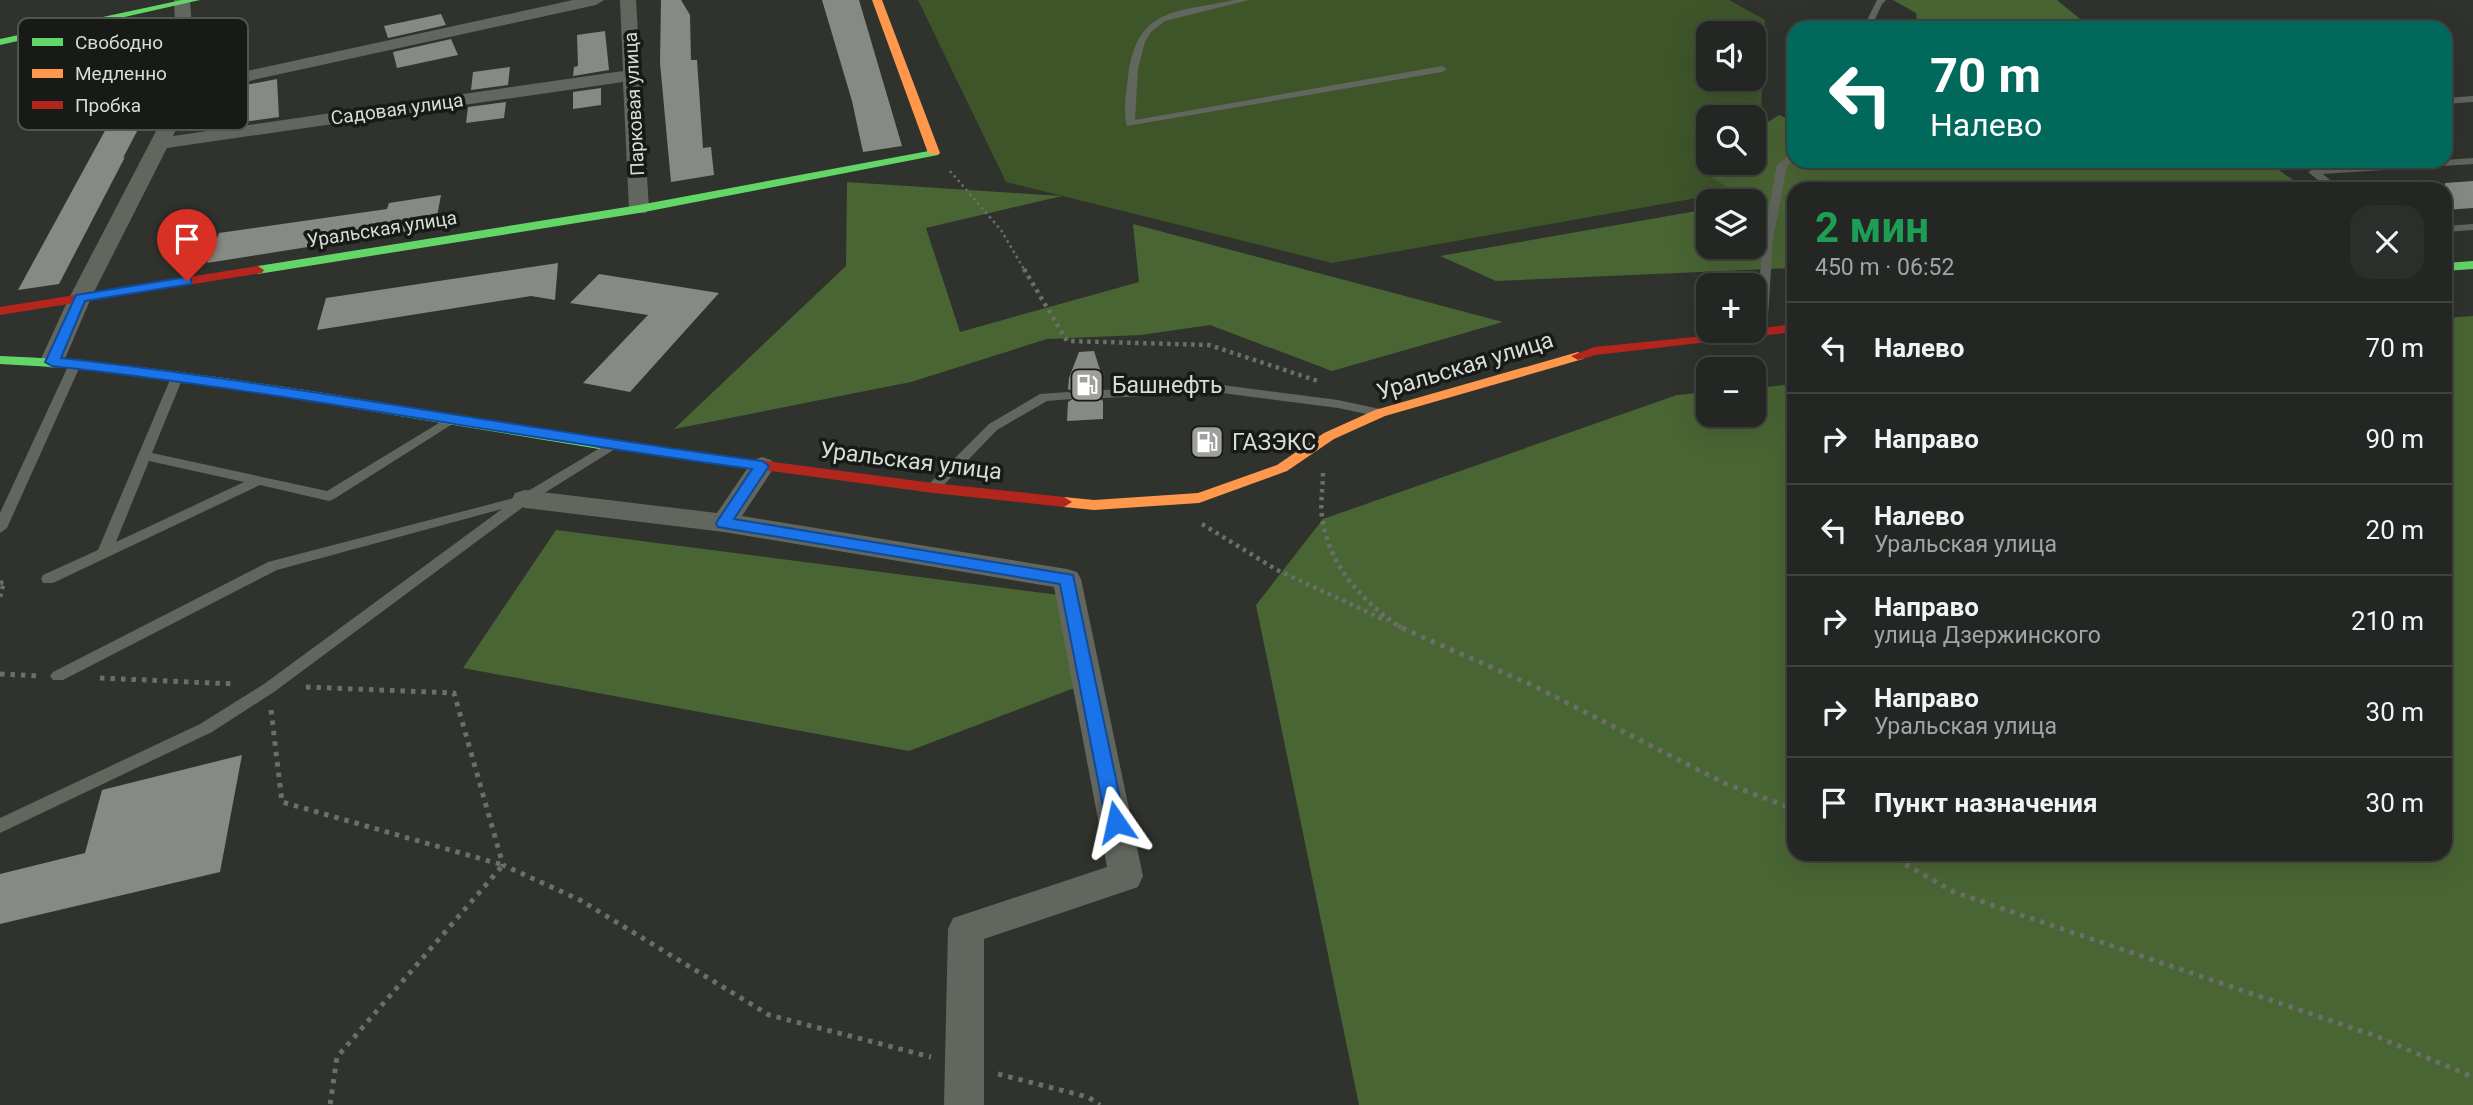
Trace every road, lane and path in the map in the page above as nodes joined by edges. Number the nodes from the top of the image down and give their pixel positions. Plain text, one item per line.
1 (596, 0) edge
2 (628, 0) edge
3 (877, 0) edge
4 (1245, 0) edge
5 (1882, 0) edge
6 (187, 1) edge
7 (109, 18) edge
8 (1870, 21) edge
9 (18, 38) edge
10 (0, 42) edge
11 (1442, 69) dead end
12 (632, 75) junction
13 (248, 76) edge
14 (2473, 99) edge
15 (2452, 100) edge
16 (168, 130) edge
17 (162, 143) junction
18 (1787, 160) edge
19 (2473, 161) edge
20 (2452, 162) edge
21 (2371, 168) edge
22 (2356, 169) joint
23 (2327, 182) edge
24 (639, 209) junction
25 (2473, 227) edge
26 (2452, 228) edge
27 (2473, 265) edge
28 (2452, 266) edge
29 (1766, 274) edge
30 (80, 298) junction
31 (0, 312) edge
32 (1787, 329) edge
33 (1766, 331) edge
34 (1696, 339) edge
35 (0, 360) edge
36 (64, 363) junction
37 (178, 375) junction
38 (1103, 394) dead end
39 (1068, 396) dead end
40 (1380, 413) junction
41 (457, 418) junction
42 (610, 446) junction
43 (144, 456) junction
44 (762, 466) junction
45 (258, 481) junction
46 (933, 488) junction
47 (525, 499) junction
48 (1163, 500) junction
49 (724, 523) junction
50 (0, 528) edge
51 (104, 553) junction
52 (48, 579) dead end
53 (0, 583) edge
54 (0, 597) edge
55 (0, 674) edge
56 (56, 677) junction
57 (94, 679) dead end
58 (270, 687) junction
59 (1787, 806) edge
60 (0, 826) edge
61 (1899, 861) edge
62 (503, 865) junction
63 (964, 1066) junction
64 (2473, 1077) edge
65 (330, 1105) edge
66 (964, 1105) edge
67 (1100, 1105) edge

1 - 13 street
2 - 12 street, Парковая улица
3 - 24 street, Уральская улица
4 - 11 lane
5 - 8 lane
6 - 7 street
9 - 10 street
12 - 17 street, Садовая улица
12 - 24 street, Парковая улица
14 - 15 lane
16 - 17 street
17 - 30 street
18 - 29 lane
19 - 20 lane
21 - 22 lane
22 - 23 lane
24 - 30 street, Уральская улица
25 - 26 lane
27 - 28 street
30 - 31 street, Уральская улица
30 - 36 street
32 - 33 street, Уральская улица
34 - 40 street, Уральская улица
35 - 36 street, Уральская улица
36 - 37 street, Уральская улица
36 - 50 lane
37 - 41 street, Уральская улица
37 - 43 lane
38 - 40 lane
39 - 46 lane
40 - 48 street, Уральская улица
41 - 42 street, Уральская улица
41 - 45 lane
42 - 44 street, Уральская улица
42 - 47 lane
43 - 45 lane
43 - 51 lane
44 - 46 street, Уральская улица
44 - 49 street
45 - 51 lane
46 - 48 street, Уральская улица
47 - 49 street
47 - 56 lane
47 - 58 lane
48 - 59 path
49 - 63 street
51 - 52 lane
53 - 54 path
55 - 56 path
56 - 58 path
57 - 58 path
58 - 60 lane
58 - 62 path
58 - 62 path
61 - 64 path
62 - 63 path
62 - 65 path
63 - 66 street
63 - 67 path

